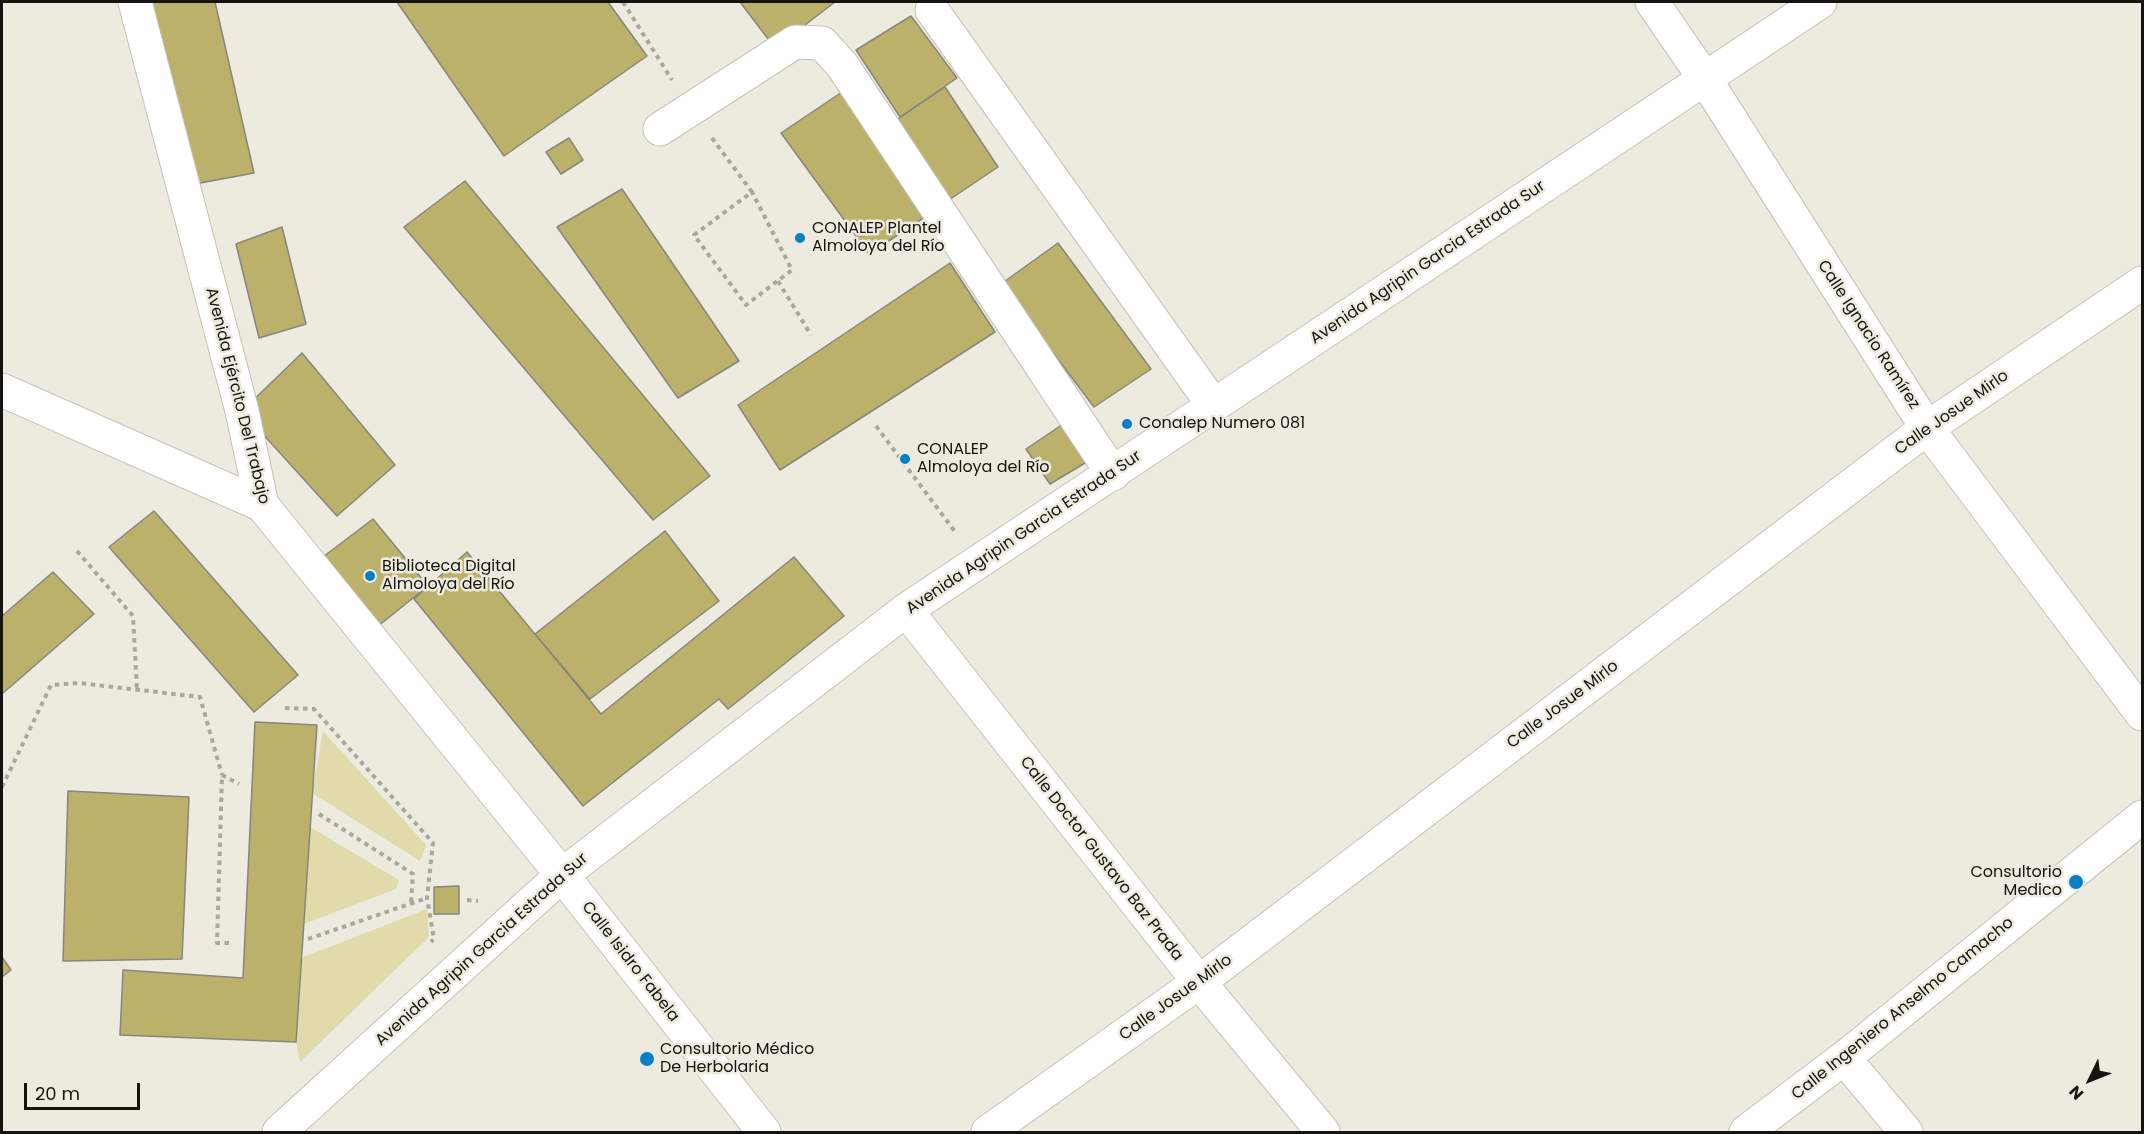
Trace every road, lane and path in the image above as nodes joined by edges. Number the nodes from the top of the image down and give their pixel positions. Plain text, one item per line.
1 (135, 2) edge
2 (623, 2) edge
3 (1652, 2) edge
4 (1820, 2) edge
5 (932, 10) dead end
6 (1705, 79) junction
7 (691, 110) junction
8 (660, 129) dead end
9 (752, 192) junction
10 (778, 281) junction
11 (2142, 283) edge
12 (812, 335) dead end
13 (2, 390) edge
14 (1214, 406) junction
15 (876, 426) dead end
16 (1927, 428) junction
17 (1113, 474) junction
18 (262, 505) junction
19 (77, 551) dead end
20 (978, 562) junction
21 (906, 610) junction
22 (137, 690) junction
23 (285, 708) dead end
24 (2142, 714) edge
25 (222, 775) junction
26 (239, 784) dead end
27 (2, 787) edge
28 (319, 814) dead end
29 (2142, 816) edge
30 (562, 875) junction
31 (411, 903) junction
32 (308, 939) dead end
33 (229, 943) dead end
34 (1199, 982) junction
35 (1844, 1058) junction
36 (279, 1132) edge
37 (764, 1132) edge
38 (988, 1132) edge
39 (1323, 1132) edge
40 (1746, 1132) edge
41 (1906, 1132) edge

1 - 18 street, Avenida Ejército Del Trabajo
2 - 7 path
3 - 6 street, Calle Ignacio Ramírez
4 - 6 street, Avenida Agripin Garcia Estrada Sur
5 - 14 street
6 - 14 street, Avenida Agripin Garcia Estrada Sur
6 - 16 street, Calle Ignacio Ramírez
7 - 8 street
7 - 9 path
7 - 17 street
9 - 10 path
9 - 10 path
10 - 12 path
11 - 16 street, Calle Josue Mirlo
13 - 18 street
14 - 17 street, Avenida Agripin Garcia Estrada Sur
15 - 20 path
16 - 24 street, Calle Ignacio Ramírez
16 - 34 street, Calle Josue Mirlo
17 - 20 street, Avenida Agripin Garcia Estrada Sur
18 - 30 street, Avenida Ejército Del Trabajo
19 - 22 path
20 - 21 street, Avenida Agripin Garcia Estrada Sur
21 - 30 street, Avenida Agripin Garcia Estrada Sur
21 - 34 street, Calle Doctor Gustavo Baz Prada
22 - 25 path
22 - 27 path
23 - 31 path
25 - 26 path
25 - 33 path
28 - 31 path
29 - 35 street, Calle Ingeniero Anselmo Camacho
30 - 36 street, Avenida Agripin Garcia Estrada Sur
30 - 37 street, Calle Isidro Fabela
31 - 32 path
34 - 38 street, Calle Josue Mirlo
34 - 39 street, Calle Doctor Gustavo Baz Prada
35 - 40 street, Calle Ingeniero Anselmo Camacho
35 - 41 street

